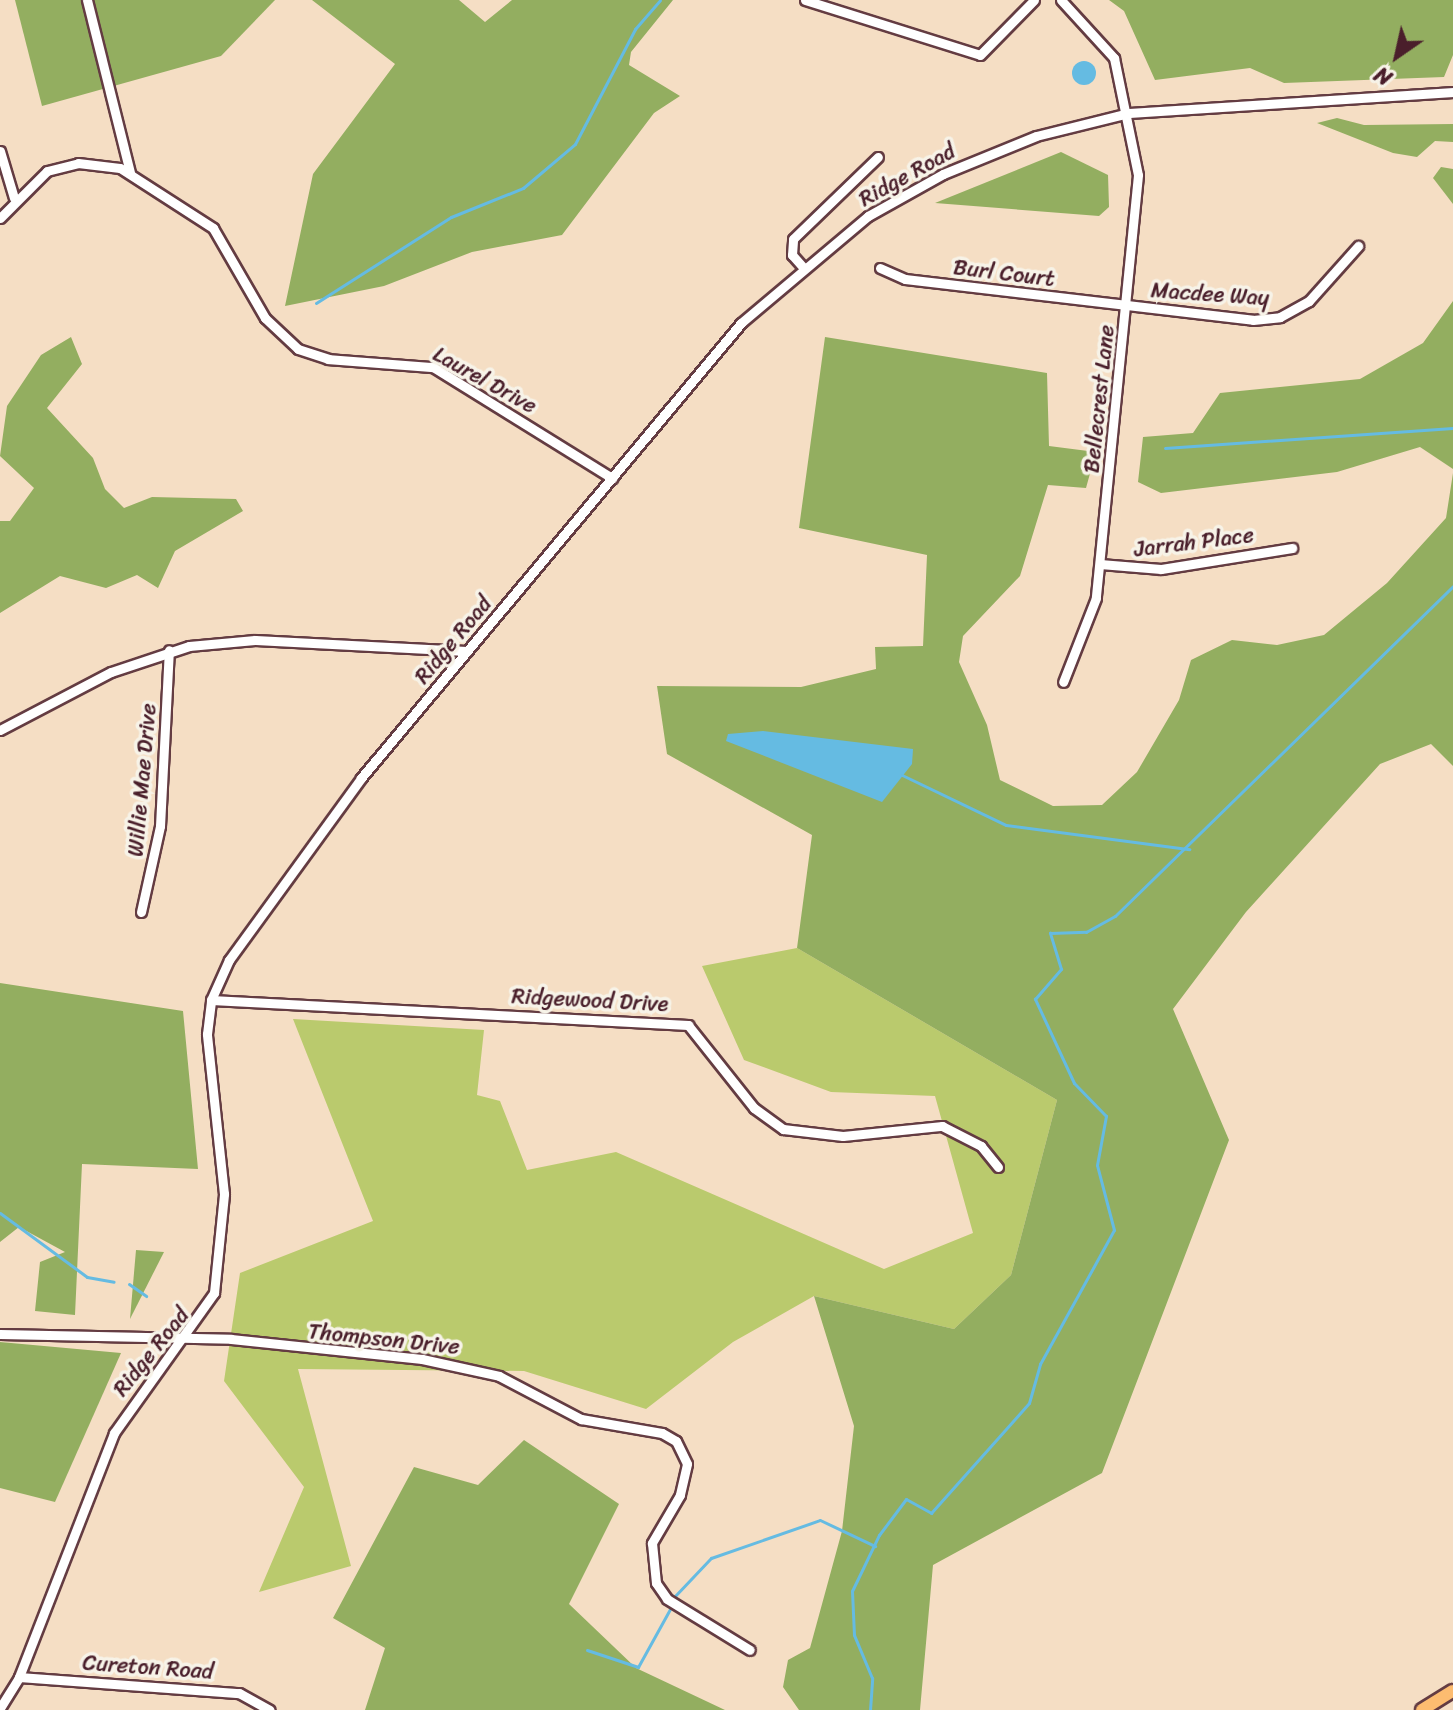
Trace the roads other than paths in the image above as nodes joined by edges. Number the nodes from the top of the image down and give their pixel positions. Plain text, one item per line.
1 (87, 0) edge
2 (805, 0) edge
3 (1034, 0) edge
4 (1061, 0) edge
5 (1453, 92) edge
6 (1129, 113) junction
7 (0, 151) edge
8 (878, 157) dead end
9 (130, 173) junction
10 (14, 198) junction
11 (0, 218) edge
12 (1358, 246) dead end
13 (802, 266) junction
14 (880, 268) dead end
15 (1127, 306) junction
16 (612, 478) junction
17 (1292, 548) dead end
18 (1100, 564) junction
19 (169, 650) junction
20 (467, 651) junction
21 (1063, 682) dead end
22 (0, 730) edge
23 (141, 912) dead end
24 (211, 1000) junction
25 (998, 1167) dead end
26 (0, 1334) edge
27 (184, 1341) junction
28 (750, 1650) dead end
29 (19, 1677) junction
30 (1453, 1691) edge
31 (0, 1708) edge
32 (270, 1710) edge
33 (1422, 1710) edge

1 - 9 street
2 - 3 street
4 - 6 street, Bellecrest Lane
5 - 6 street, Ridge Road
6 - 13 street, Ridge Road
6 - 15 street, Bellecrest Lane
7 - 10 street
8 - 13 street
9 - 10 street, Laurel Drive
9 - 16 street, Laurel Drive
10 - 11 street, Laurel Drive
12 - 15 street, Macdee Way
13 - 16 street, Ridge Road
14 - 15 street, Burl Court
15 - 18 street, Bellecrest Lane
16 - 20 street, Ridge Road
17 - 18 street, Jarrah Place
18 - 21 street, Bellecrest Lane
19 - 20 street
19 - 22 street
19 - 23 street, Willie Mae Drive
20 - 24 street, Ridge Road
24 - 25 street, Ridgewood Drive
24 - 27 street, Ridge Road
26 - 27 street
27 - 28 street, Thompson Drive
27 - 29 street, Ridge Road
29 - 31 street, Ridge Road
29 - 32 street, Cureton Road
30 - 33 main road

